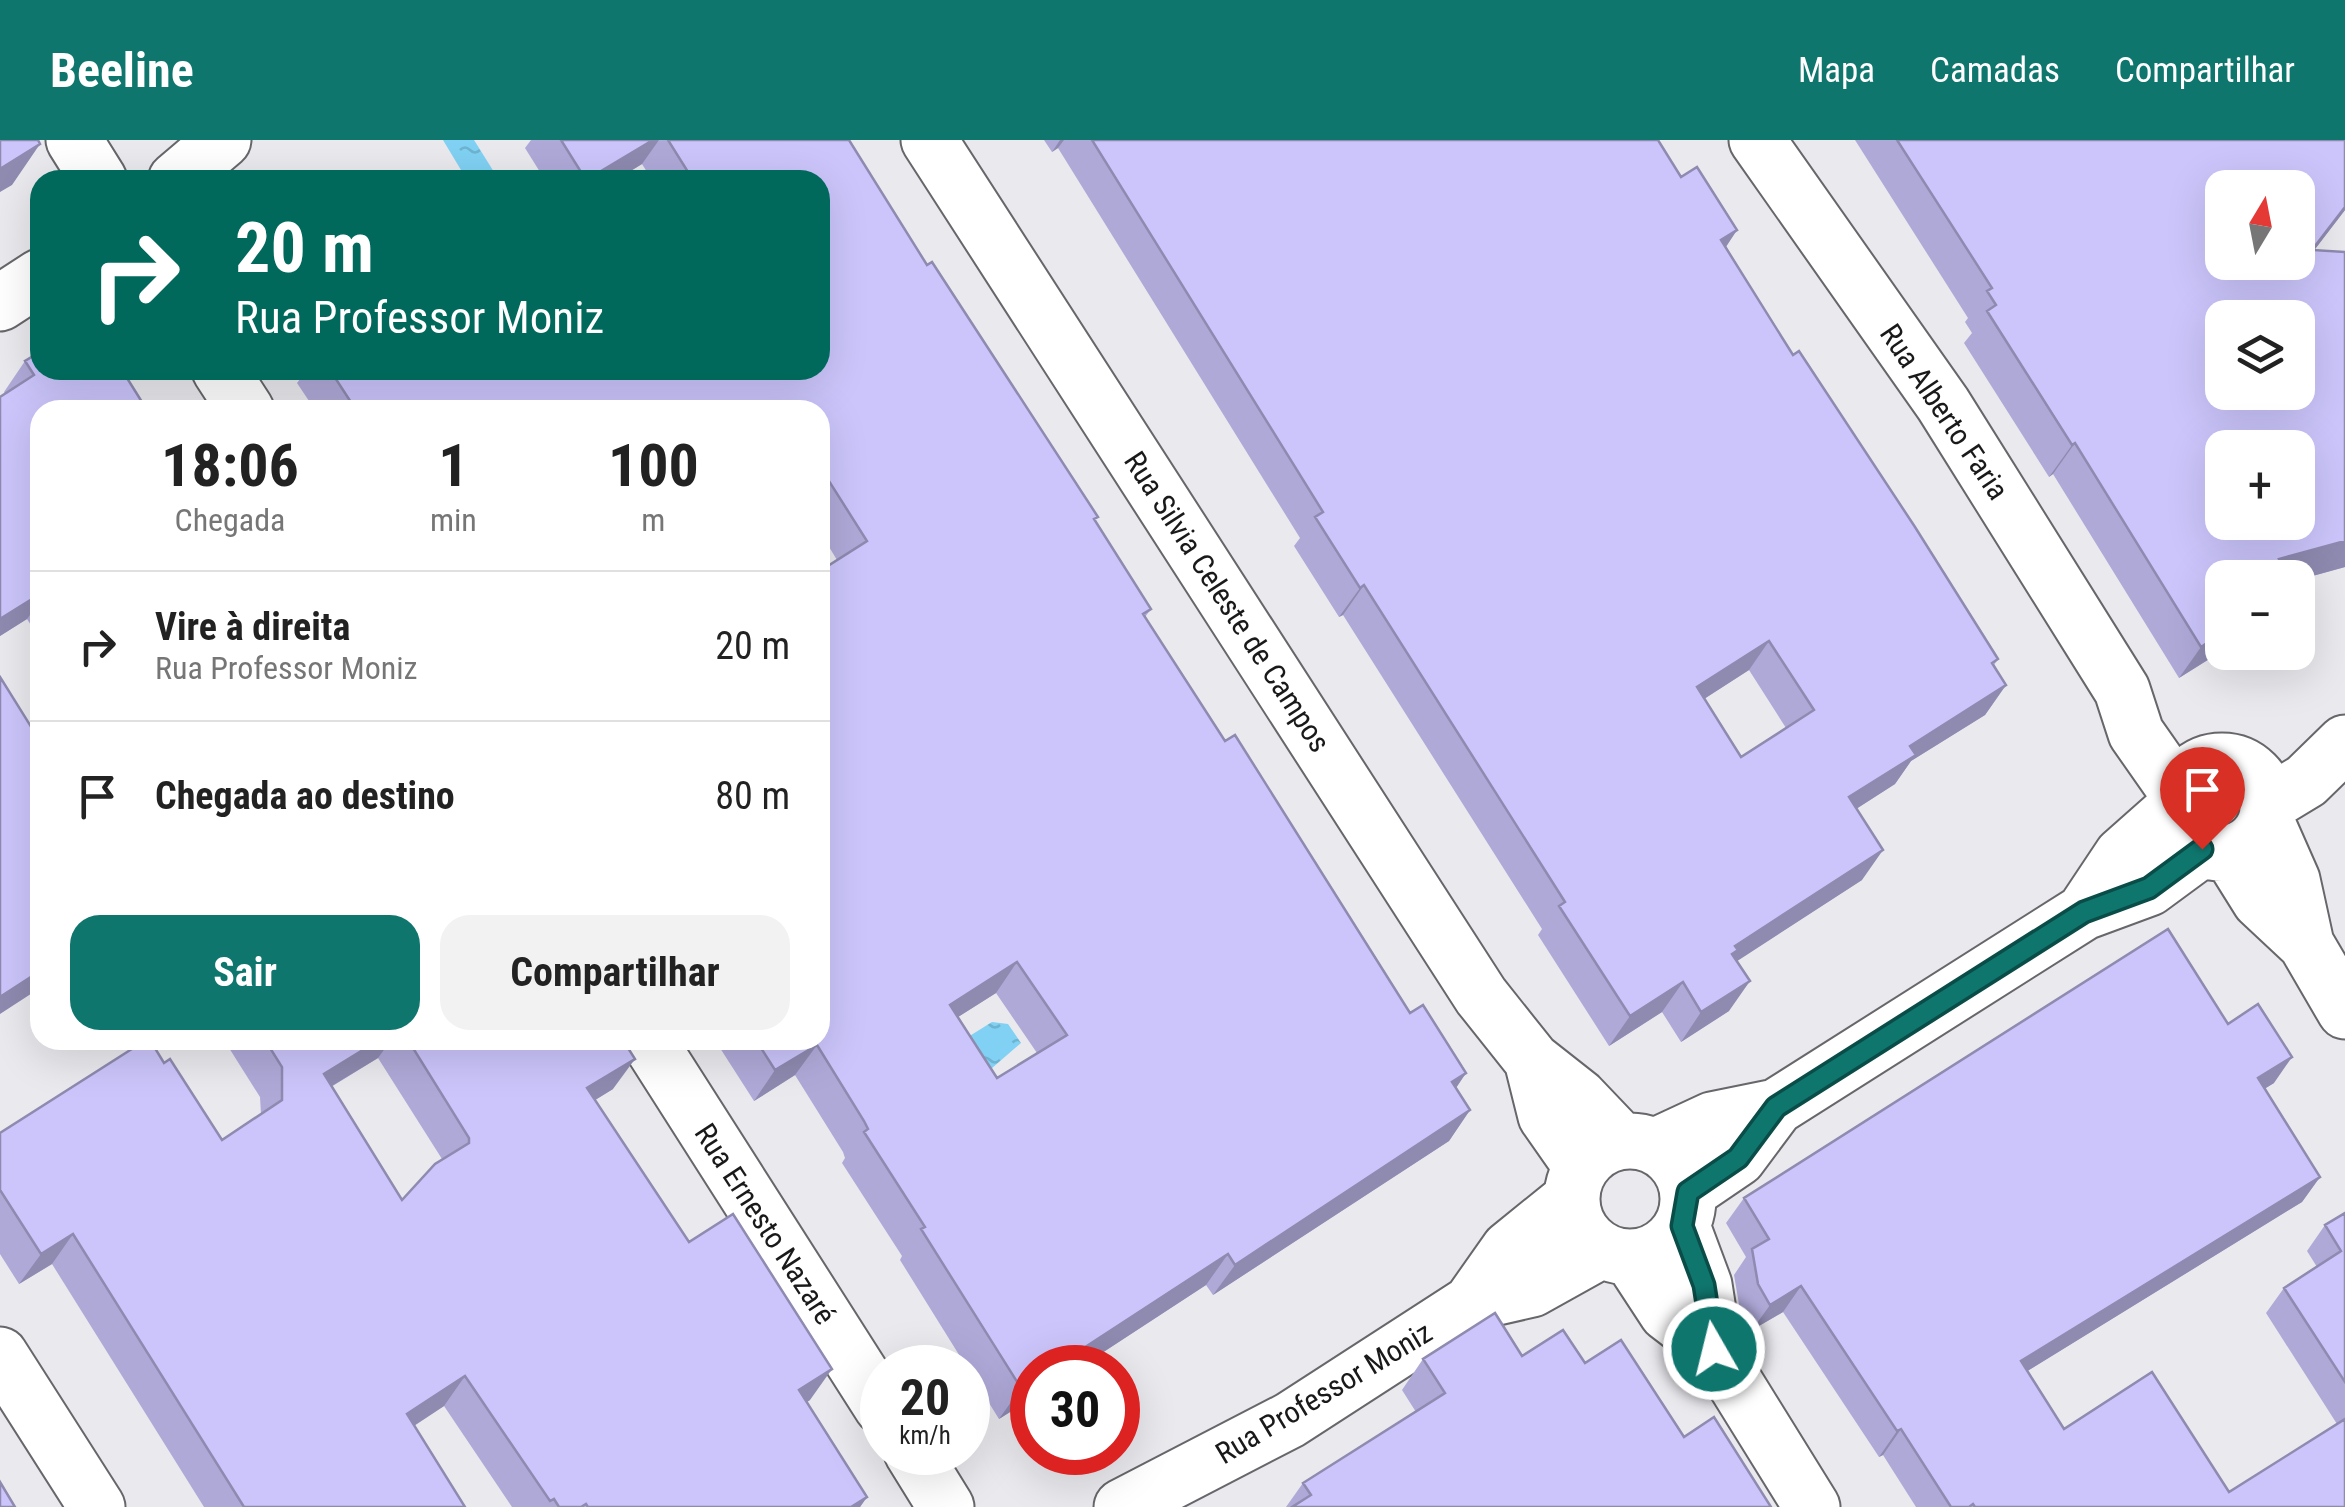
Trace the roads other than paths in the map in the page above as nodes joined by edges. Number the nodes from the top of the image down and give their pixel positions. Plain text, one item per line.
1 (74, 140) edge
2 (224, 140) edge
3 (929, 140) edge
4 (1757, 140) edge
5 (93, 170) edge
6 (188, 170) edge
7 (30, 283) edge
8 (0, 302) edge
9 (2342, 745) edge
10 (2222, 807) junction
11 (2345, 1011) edge
12 (654, 1050) edge
13 (1776, 1107) junction
14 (1607, 1163) junction
15 (1685, 1208) junction
16 (1616, 1254) junction
17 (1472, 1303) junction
18 (1714, 1349) junction
19 (0, 1355) edge
20 (860, 1372) edge
21 (926, 1475) edge
22 (97, 1507) edge
23 (946, 1507) edge
24 (1122, 1507) edge
25 (1812, 1507) edge

1 - 5 street
2 - 6 street
3 - 14 street, Rua Silvia Celeste de Campos
4 - 10 street, Rua Alberto Faria
7 - 8 street
9 - 10 street, Rua Professor Moniz
10 - 11 street, Rua Alberto Faria
10 - 13 street, Rua Professor Moniz
12 - 20 street, Rua Ernesto Nazaré
13 - 14 street, Rua Professor Moniz
13 - 15 street, Rua Professor Moniz
14 - 15 street
14 - 16 street
14 - 17 street, Rua Professor Moniz
15 - 16 street
15 - 18 street
16 - 17 street, Rua Professor Moniz
16 - 18 street
17 - 24 street, Rua Professor Moniz
18 - 25 street
19 - 22 street
21 - 23 street

